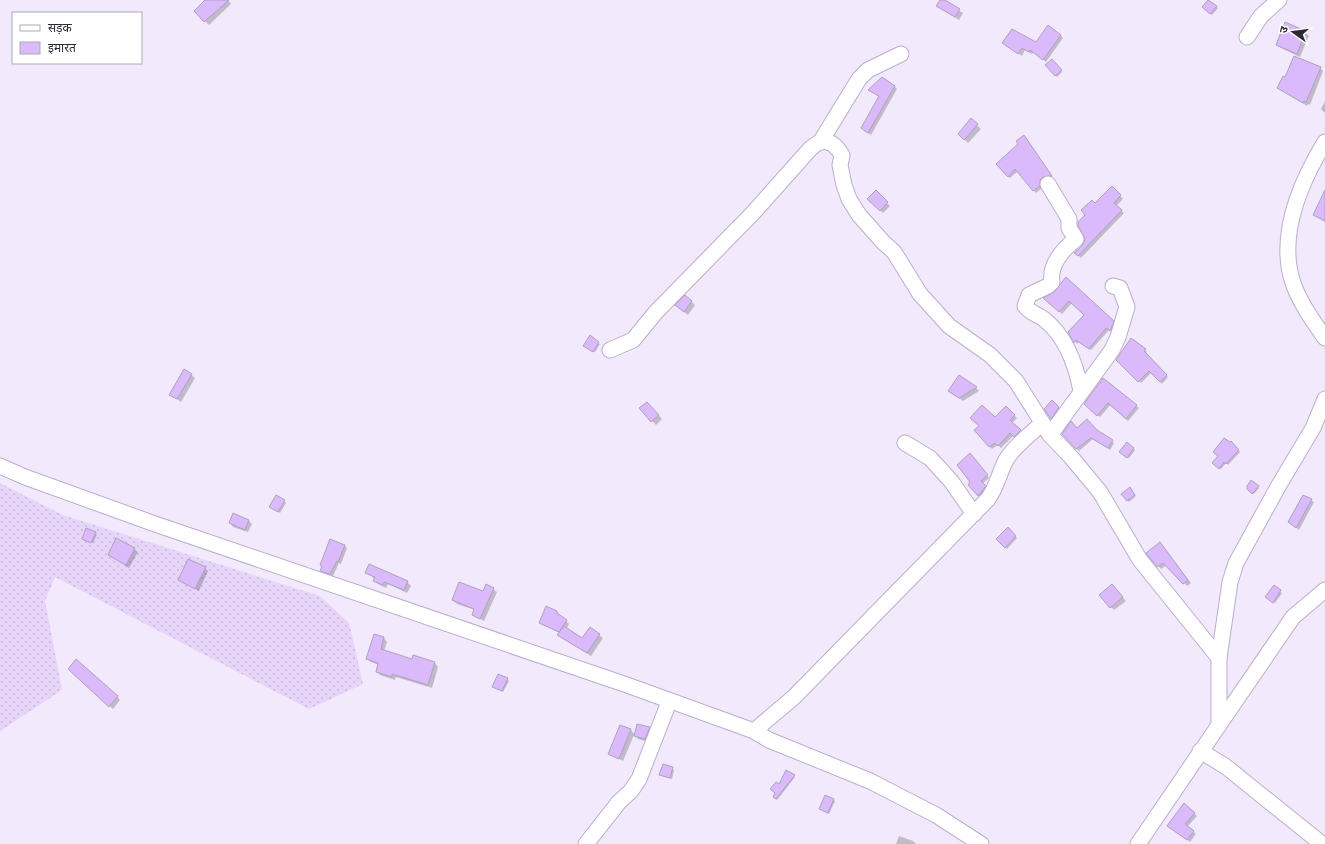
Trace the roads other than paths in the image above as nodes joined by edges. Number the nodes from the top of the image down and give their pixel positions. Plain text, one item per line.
1 (1279, 0) edge
2 (1247, 37) dead end
3 (901, 54) dead end
4 (821, 141) junction
5 (1325, 142) edge
6 (1048, 184) dead end
7 (1112, 286) dead end
8 (1325, 338) edge
9 (610, 350) dead end
10 (1081, 391) junction
11 (1325, 399) edge
12 (1045, 429) junction
13 (905, 443) dead end
14 (0, 466) edge
15 (974, 514) junction
16 (1325, 590) edge
17 (1219, 658) junction
18 (670, 702) junction
19 (1219, 725) junction
20 (754, 731) junction
21 (1200, 751) junction
22 (586, 844) edge
23 (981, 844) edge
24 (1138, 844) edge
25 (1322, 844) edge

1 - 2 street
3 - 4 street
4 - 9 street
4 - 12 street
5 - 8 street
6 - 10 street
7 - 10 street
10 - 12 street
11 - 17 street
12 - 15 street
12 - 17 street
13 - 15 street
14 - 18 street
15 - 20 street
16 - 19 street
17 - 19 street
18 - 20 street
18 - 22 street
19 - 21 street
20 - 23 street
21 - 24 street
21 - 25 street

